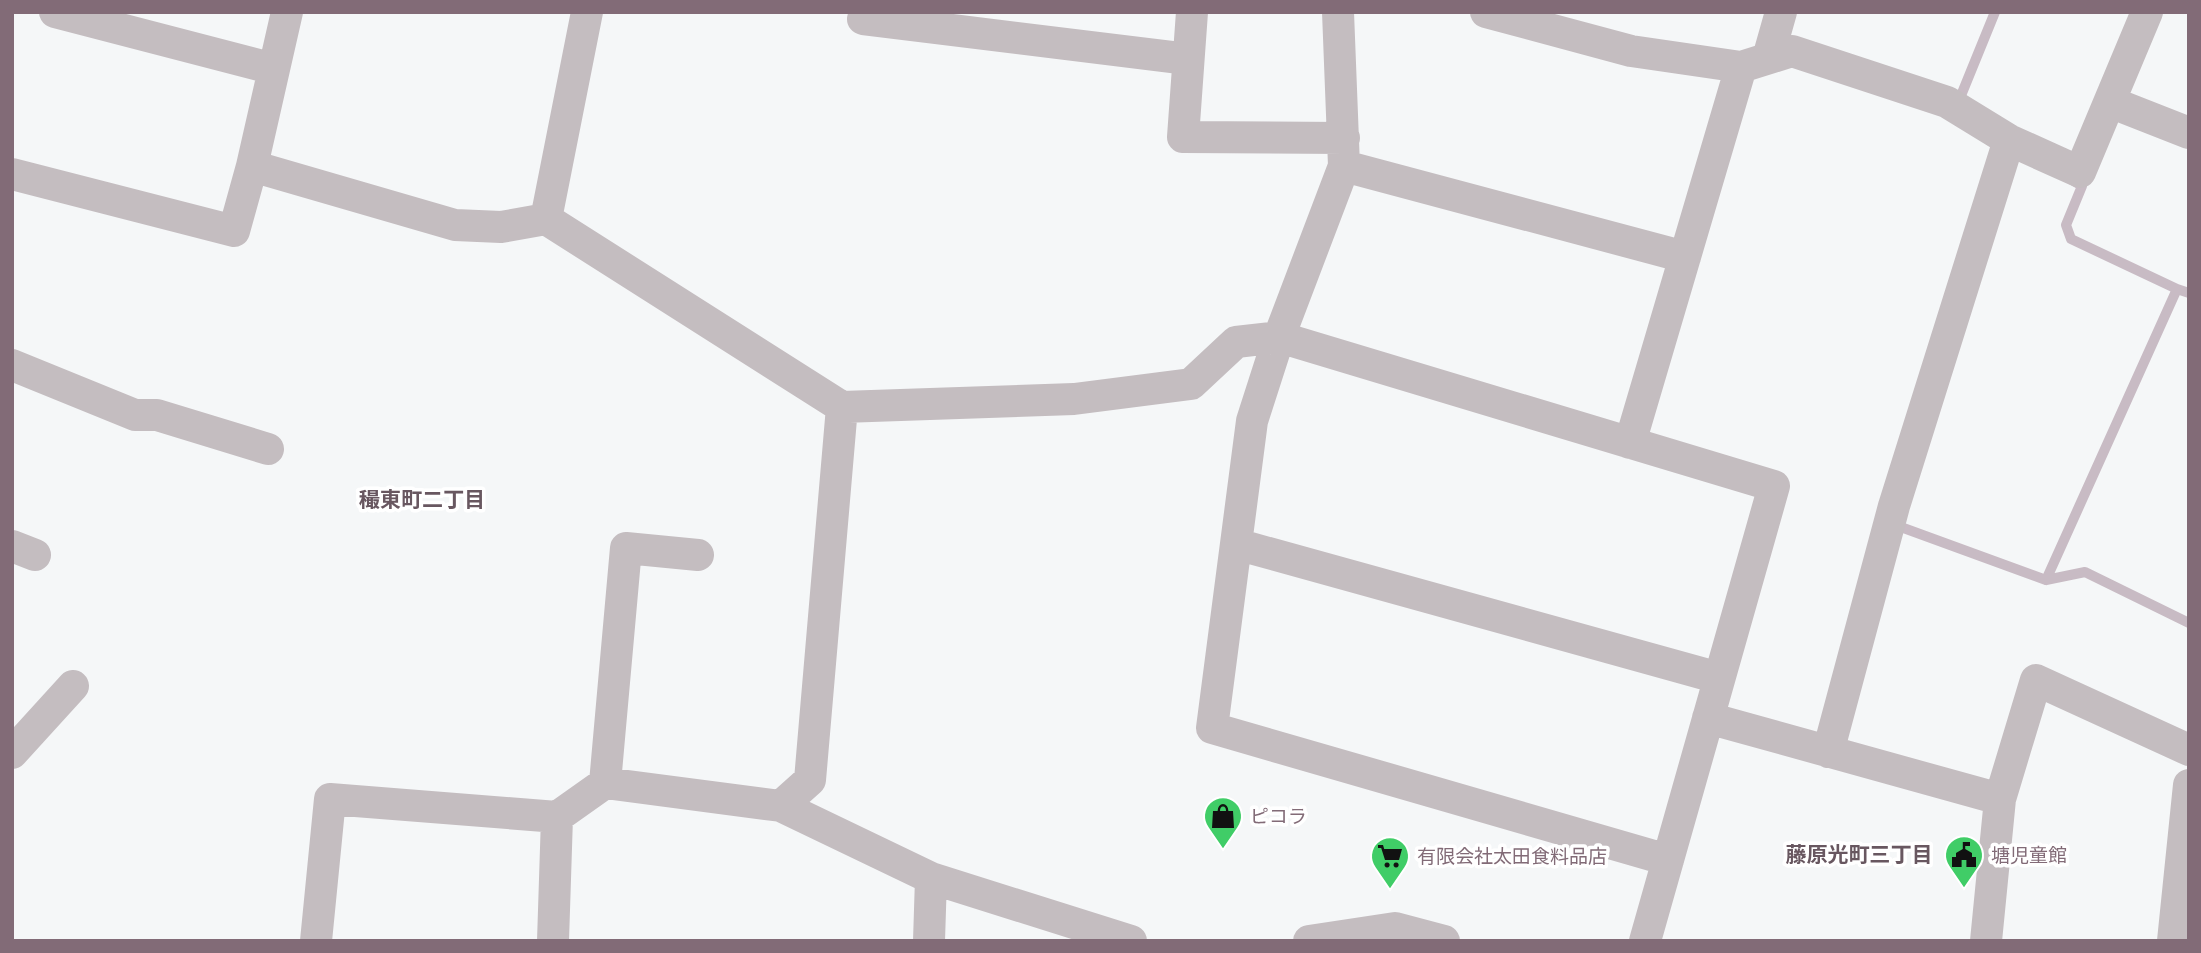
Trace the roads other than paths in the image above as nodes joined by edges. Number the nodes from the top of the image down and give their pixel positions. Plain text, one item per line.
1 (55, 12) edge
2 (287, 12) edge
3 (587, 12) edge
4 (1192, 12) edge
5 (1338, 12) edge
6 (1486, 12) edge
7 (1781, 12) edge
8 (2147, 12) edge
9 (863, 19) dead end
10 (1188, 59) junction
11 (1754, 63) junction
12 (274, 69) junction
13 (2109, 102) junction
14 (2189, 133) edge
15 (2010, 140) junction
16 (1344, 152) junction
17 (252, 166) junction
18 (12, 174) edge
19 (546, 219) junction
20 (1685, 257) junction
21 (1279, 337) junction
22 (12, 365) edge
23 (842, 407) junction
24 (1630, 443) junction
25 (268, 449) dead end
26 (1236, 544) junction
27 (698, 555) dead end
28 (1719, 678) junction
29 (72, 686) dead end
30 (1708, 718) junction
31 (2189, 750) edge
32 (1828, 752) junction
33 (12, 753) edge
34 (604, 783) junction
35 (2189, 785) edge
36 (2000, 799) junction
37 (781, 806) junction
38 (557, 817) junction
39 (1668, 860) junction
40 (930, 878) junction
41 (316, 941) edge
42 (553, 941) edge
43 (929, 941) edge
44 (1131, 941) edge
45 (1309, 941) edge
46 (1444, 941) edge
47 (1644, 941) edge
48 (1986, 941) edge
49 (2173, 941) edge

1 - 12 street
2 - 12 street
3 - 19 street
4 - 10 street
5 - 16 street
6 - 11 street
7 - 11 street
8 - 13 street
9 - 10 street
10 - 16 street
11 - 15 street
11 - 20 street
12 - 17 street
13 - 14 street
13 - 15 street
15 - 32 street
16 - 20 street
16 - 21 street
17 - 18 street
17 - 19 street
19 - 23 street
20 - 24 street
21 - 23 street
21 - 24 street
21 - 26 street
22 - 25 street
23 - 37 street
24 - 28 street
26 - 28 street
26 - 39 street
27 - 34 street
28 - 30 street
29 - 33 street
30 - 32 street
30 - 39 street
31 - 36 street
32 - 36 street
34 - 37 street
34 - 38 street
35 - 49 street
36 - 48 street
37 - 40 street
38 - 41 street
38 - 42 street
39 - 47 street
40 - 43 street
40 - 44 street
45 - 46 street

